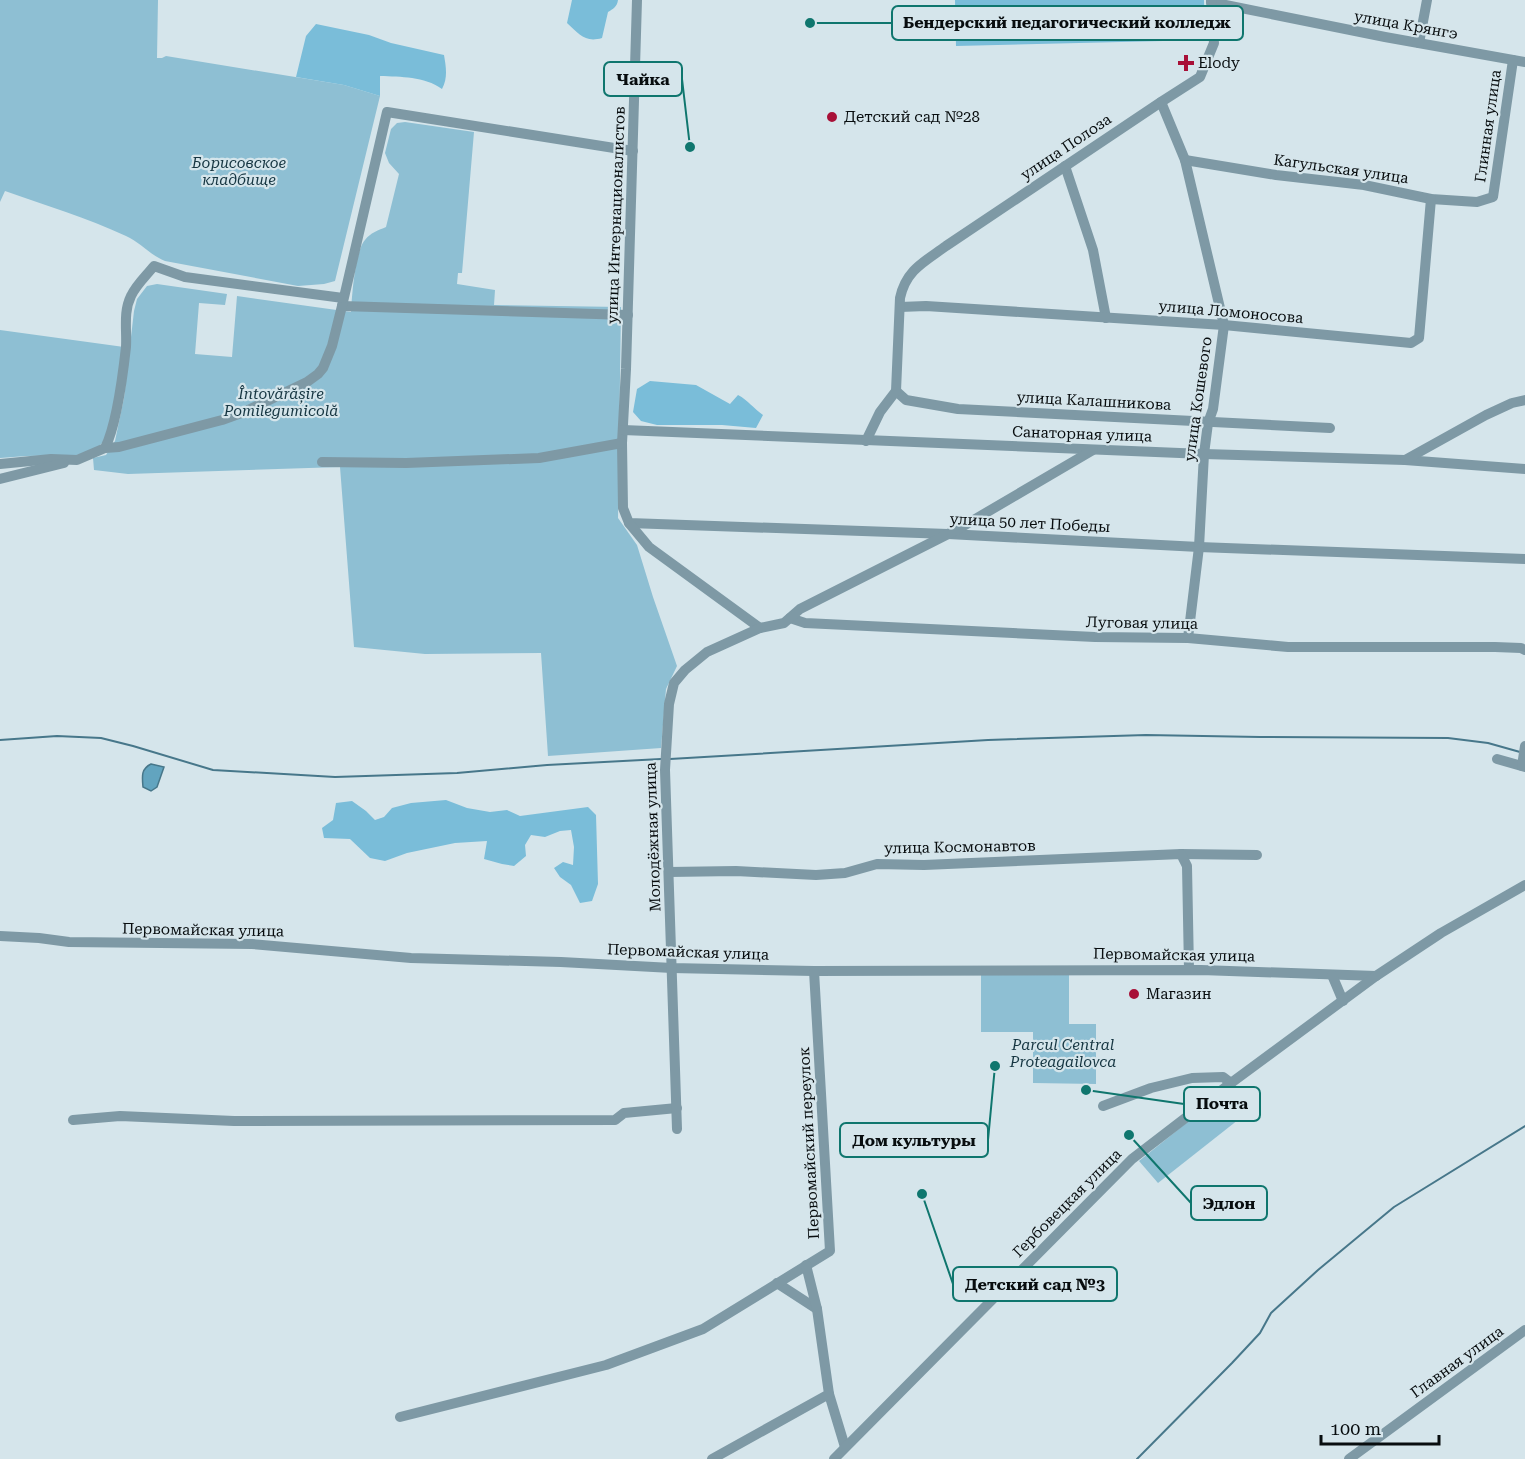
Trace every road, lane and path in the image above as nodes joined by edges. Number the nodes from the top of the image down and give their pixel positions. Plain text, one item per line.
1 (638, 0) edge
2 (1426, 0) edge
3 (1211, 1) edge
4 (1419, 43) junction
5 (1513, 60) junction
6 (1525, 62) edge
7 (1161, 102) junction
8 (633, 151) junction
9 (1185, 159) junction
10 (1065, 166) junction
11 (1493, 197) joint
12 (1431, 199) junction
13 (342, 302) junction
14 (900, 303) junction
15 (628, 315) junction
16 (1106, 318) junction
17 (1224, 325) junction
18 (896, 391) junction
19 (1525, 400) edge
20 (1208, 423) junction
21 (1330, 428) dead end
22 (623, 430) junction
23 (866, 441) junction
24 (622, 443) junction
25 (105, 448) junction
26 (1093, 450) junction
27 (1204, 454) junction
28 (77, 460) junction
29 (1405, 460) junction
30 (322, 462) dead end
31 (0, 464) edge
32 (1525, 469) edge
33 (0, 479) edge
34 (628, 523) junction
35 (948, 534) junction
36 (1198, 547) junction
37 (1525, 559) edge
38 (790, 618) junction
39 (760, 628) junction
40 (1188, 638) junction
41 (1525, 650) edge
42 (1524, 757) edge
43 (1497, 759) dead end
44 (1181, 855) junction
45 (1257, 855) dead end
46 (669, 872) junction
47 (1525, 885) edge
48 (0, 936) edge
49 (672, 968) junction
50 (1189, 970) junction
51 (814, 971) junction
52 (1332, 975) junction
53 (1376, 976) junction
54 (1343, 1001) junction
55 (1231, 1083) junction
56 (1103, 1106) dead end
57 (677, 1108) junction
58 (73, 1120) dead end
59 (677, 1129) dead end
60 (806, 1265) junction
61 (777, 1283) junction
62 (817, 1309) junction
63 (1525, 1330) edge
64 (829, 1394) junction
65 (400, 1417) dead end
66 (845, 1447) junction
67 (712, 1459) edge
68 (834, 1459) edge
69 (1349, 1459) edge

1 - 8 street, улица Интернационалистов
2 - 4 street
3 - 4 street, улица Крянгэ
3 - 7 street, улица Полоза
4 - 5 street, улица Крянгэ
5 - 6 street, улица Крянгэ
5 - 11 street, Глинная улица
7 - 9 street, улица Кошевого
7 - 10 street, улица Полоза
8 - 13 street
8 - 15 street, улица Интернационалистов
9 - 12 street, Кагульская улица
9 - 17 street, улица Кошевого
10 - 14 street, улица Полоза
10 - 16 street
11 - 12 street, Кагульская улица
12 - 17 street, улица Ломоносова
13 - 15 street
13 - 25 street
13 - 25 street
14 - 16 street, улица Ломоносова
14 - 18 street
15 - 22 street, улица Интернационалистов
16 - 17 street, улица Ломоносова
17 - 20 street, улица Кошевого
18 - 20 street, улица Калашникова
18 - 23 street
19 - 29 street
20 - 21 street, улица Калашникова
20 - 27 street, улица Кошевого
22 - 23 street, Санаторная улица
22 - 24 street
23 - 26 street, Санаторная улица
24 - 30 street
24 - 34 street
25 - 28 street
26 - 27 street, Санаторная улица
26 - 35 street, Молодёжная улица
27 - 29 street, Санаторная улица
27 - 36 street, улица Кошевого
28 - 31 street
28 - 33 street
29 - 32 street, Санаторная улица
34 - 35 street, улица 50 лет Победы
34 - 39 street
35 - 36 street, улица 50 лет Победы
35 - 38 street, Молодёжная улица
36 - 37 street, улица 50 лет Победы
36 - 40 street, улица Кошевого
38 - 39 street, Молодёжная улица
38 - 40 street, Луговая улица
39 - 46 street, Молодёжная улица
40 - 41 street, Луговая улица
42 - 43 street
44 - 45 street, улица Космонавтов
44 - 46 street, улица Космонавтов
44 - 50 street
46 - 49 street, Молодёжная улица
47 - 53 street, Гербовецкая улица
48 - 49 street, Первомайская улица
49 - 51 street, Первомайская улица
49 - 57 street, Молодёжная улица
50 - 51 street, Первомайская улица
50 - 52 street, Первомайская улица
51 - 60 street, Первомайский переулок
52 - 53 street, Первомайская улица
52 - 54 street
53 - 54 street, Гербовецкая улица
54 - 55 street, Гербовецкая улица
55 - 56 street
55 - 66 street, Гербовецкая улица
57 - 58 street
57 - 59 street, Молодёжная улица
60 - 61 street, Первомайский переулок
60 - 62 street
61 - 62 street
61 - 65 street, Первомайский переулок
62 - 64 street
63 - 69 street, Главная улица
64 - 66 street
64 - 67 street
66 - 68 street, Гербовецкая улица

